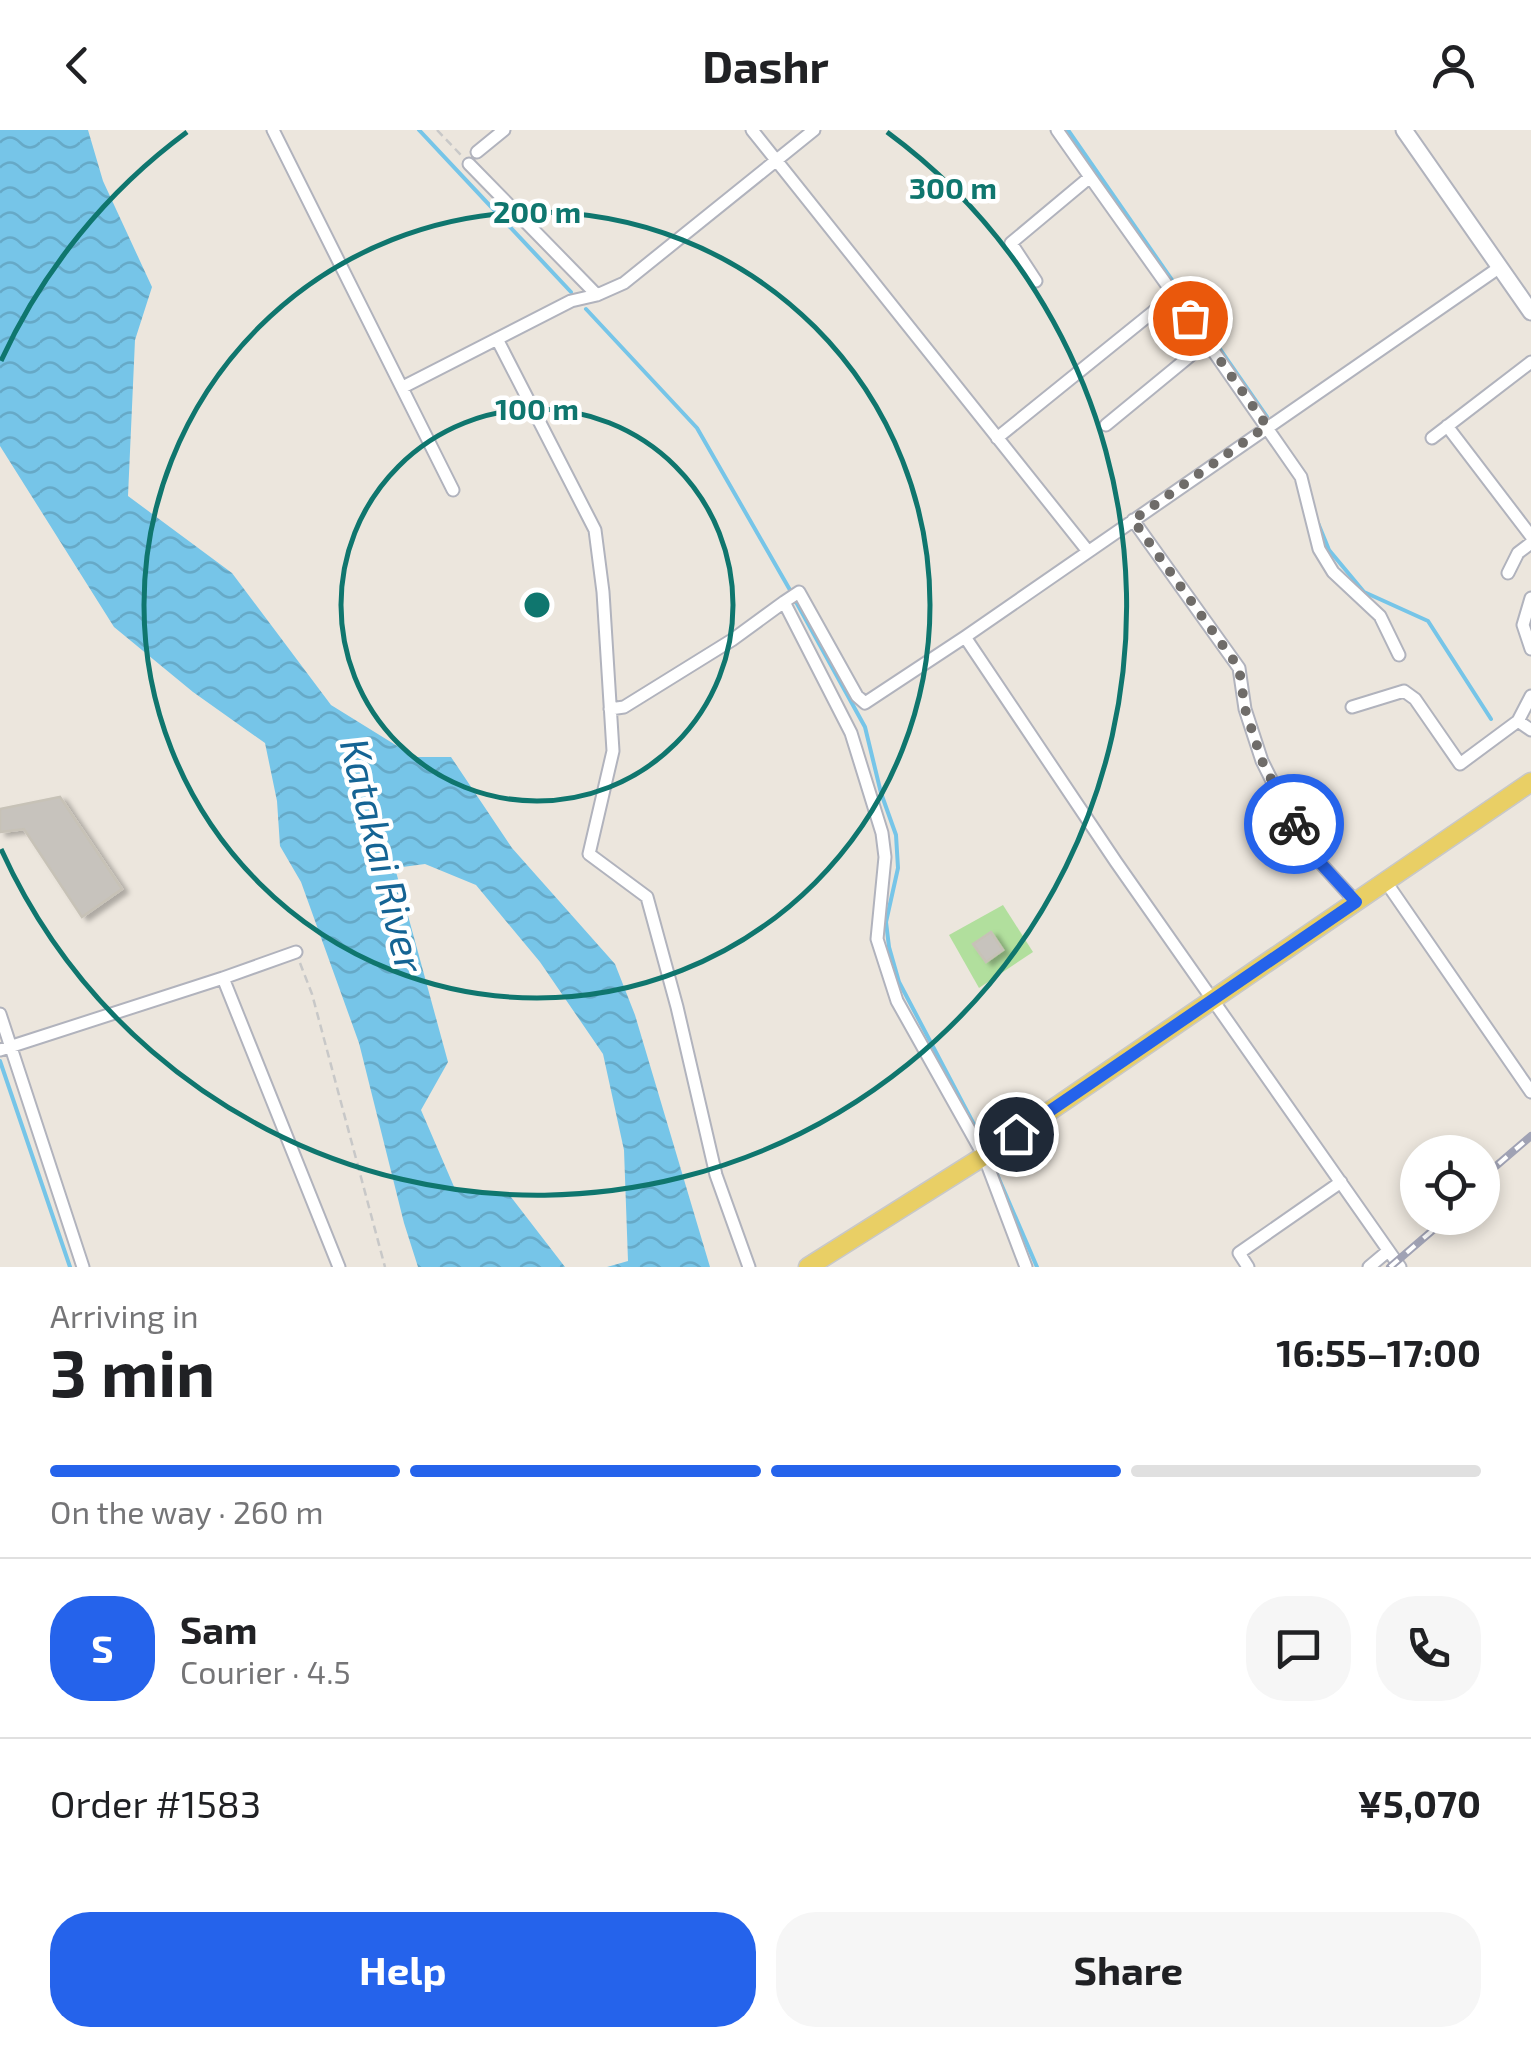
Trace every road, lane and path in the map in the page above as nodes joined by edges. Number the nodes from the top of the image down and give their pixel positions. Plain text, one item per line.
1 (272, 130) edge
2 (436, 130) edge
3 (504, 130) edge
4 (752, 130) edge
5 (814, 130) edge
6 (1058, 130) edge
7 (1404, 130) edge
8 (477, 152) dead end
9 (776, 160) junction
10 (468, 164) joint
11 (1090, 177) junction
12 (1500, 267) junction
13 (1036, 281) dead end
14 (597, 295) junction
15 (1174, 295) junction
16 (1531, 312) edge
17 (497, 339) junction
18 (1207, 342) junction
19 (1531, 362) edge
20 (402, 387) junction
21 (1106, 425) dead end
22 (1267, 426) junction
23 (1447, 426) junction
24 (998, 438) junction
25 (1432, 438) dead end
26 (453, 490) dead end
27 (1133, 520) junction
28 (1531, 540) edge
29 (1087, 550) junction
30 (1508, 574) dead end
31 (1531, 598) edge
32 (784, 602) junction
33 (965, 637) junction
34 (1531, 649) edge
35 (1399, 655) dead end
36 (1531, 696) edge
37 (1352, 707) dead end
38 (610, 709) junction
39 (1516, 722) junction
40 (1531, 730) edge
41 (1531, 782) edge
42 (1386, 882) junction
43 (1356, 902) junction
44 (296, 952) joint
45 (223, 978) junction
46 (1214, 1000) junction
47 (0, 1014) edge
48 (5, 1049) edge
49 (1531, 1092) edge
50 (984, 1156) junction
51 (1340, 1182) junction
52 (1388, 1250) junction
53 (83, 1267) edge
54 (339, 1267) edge
55 (386, 1267) edge
56 (749, 1267) edge
57 (808, 1267) edge
58 (1026, 1267) edge
59 (1248, 1267) edge
60 (1369, 1267) edge
61 (1400, 1267) edge

1 - 20 street
2 - 10 path
3 - 8 street
4 - 9 street
5 - 9 street
6 - 11 street
7 - 12 main road
9 - 14 street
9 - 24 street
10 - 14 street
11 - 13 street
11 - 15 street
12 - 16 main road
12 - 22 street
14 - 17 street
15 - 18 street
15 - 24 street
17 - 20 street
17 - 38 street
18 - 21 street
18 - 22 street
19 - 23 street
20 - 26 street
22 - 27 street
22 - 35 street
23 - 25 street
23 - 28 street
24 - 29 street
27 - 29 street
27 - 43 street
28 - 30 street
29 - 33 street
31 - 34 street
32 - 33 street
32 - 38 street
32 - 50 street
33 - 46 street
36 - 39 street
37 - 39 street
38 - 56 street
39 - 40 street
41 - 42 main road
42 - 43 main road
42 - 49 street
43 - 46 main road
44 - 45 street
44 - 55 path
45 - 48 street
45 - 54 street
46 - 50 main road
46 - 51 street
47 - 48 street
48 - 53 street
50 - 57 main road
50 - 58 street
51 - 52 street
51 - 59 street
52 - 60 street
52 - 61 street

